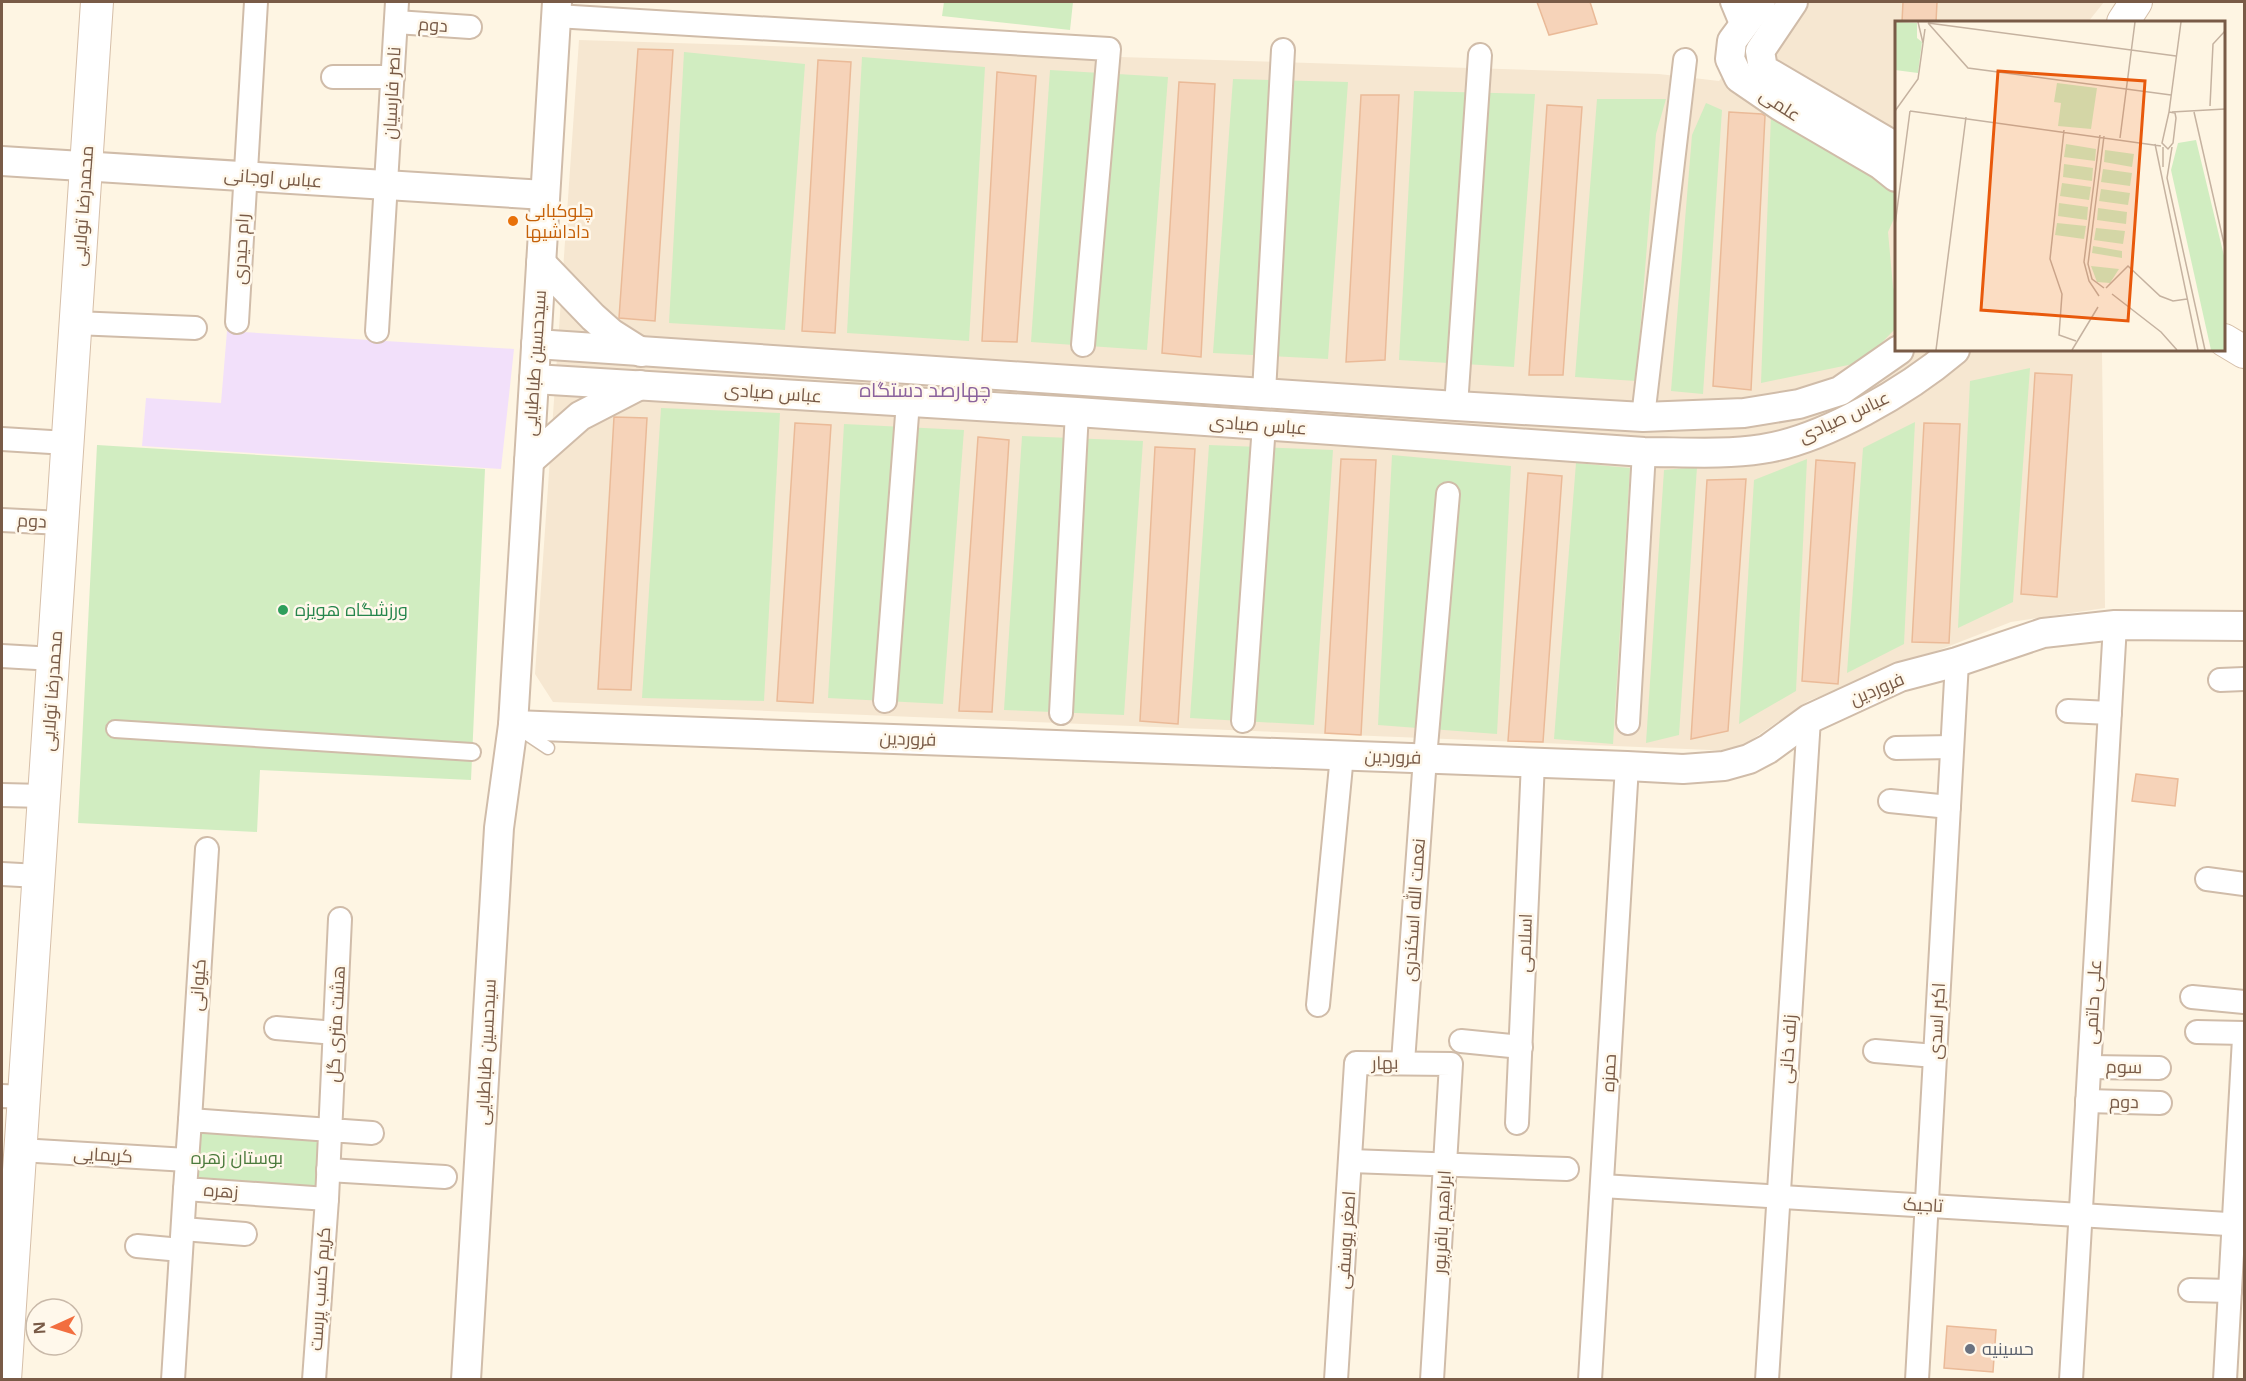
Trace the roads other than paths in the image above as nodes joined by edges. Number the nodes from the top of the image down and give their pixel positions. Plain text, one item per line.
1 (97, 2) edge
2 (256, 2) edge
3 (1761, 2) edge
4 (1793, 2) edge
5 (2136, 2) edge
6 (556, 9) edge
7 (397, 12) edge
8 (2124, 21) edge
9 (1735, 23) edge
10 (470, 27) dead end
11 (1283, 50) dead end
12 (1760, 51) junction
13 (1480, 54) dead end
14 (1685, 60) dead end
15 (333, 77) dead end
16 (393, 77) junction
17 (1895, 146) edge
18 (2, 161) edge
19 (86, 166) junction
20 (245, 176) junction
21 (1895, 176) edge
22 (386, 185) junction
23 (545, 195) junction
24 (541, 263) junction
25 (237, 322) dead end
26 (75, 323) junction
27 (195, 328) dead end
28 (377, 331) dead end
29 (2225, 341) edge
30 (536, 344) junction
31 (1083, 345) dead end
32 (1898, 351) edge
33 (1954, 351) edge
34 (2244, 352) edge
35 (642, 353) junction
36 (534, 379) junction
37 (641, 384) junction
38 (1264, 392) junction
39 (908, 402) junction
40 (1456, 406) junction
41 (1077, 412) junction
42 (1643, 417) junction
43 (1264, 425) junction
44 (2, 439) edge
45 (67, 443) junction
46 (1644, 452) junction
47 (529, 461) junction
48 (1448, 494) dead end
49 (2, 520) edge
50 (62, 523) junction
51 (2115, 625) junction
52 (2244, 626) edge
53 (2, 656) edge
54 (54, 659) junction
55 (1957, 662) junction
56 (2244, 679) edge
57 (2220, 680) dead end
58 (885, 701) dead end
59 (2068, 711) dead end
60 (2110, 712) junction
61 (1061, 713) dead end
62 (1809, 719) junction
63 (1244, 721) dead end
64 (1629, 723) dead end
65 (513, 725) junction
66 (115, 729) dead end
67 (1952, 747) junction
68 (548, 748) dead end
69 (1896, 748) dead end
70 (472, 752) dead end
71 (1342, 755) junction
72 (1425, 758) junction
73 (1533, 762) junction
74 (1627, 766) junction
75 (2, 795) edge
76 (44, 796) junction
77 (1890, 801) dead end
78 (1949, 807) junction
79 (508, 829) junction
80 (207, 849) dead end
81 (2, 874) edge
82 (39, 876) junction
83 (2207, 879) dead end
84 (2244, 884) edge
85 (340, 919) dead end
86 (2192, 997) dead end
87 (2244, 1002) edge
88 (1318, 1005) dead end
89 (276, 1028) dead end
90 (2197, 1032) dead end
91 (335, 1033) junction
92 (2244, 1033) edge
93 (1461, 1041) dead end
94 (1521, 1047) junction
95 (1875, 1051) dead end
96 (2244, 1051) edge
97 (1935, 1056) junction
98 (1403, 1062) junction
99 (1451, 1064) joint
100 (2090, 1067) junction
101 (2159, 1068) dead end
102 (13, 1097) edge
103 (1354, 1101) joint
104 (2088, 1101) junction
105 (2160, 1102) dead end
106 (190, 1120) junction
107 (1517, 1124) dead end
108 (331, 1130) junction
109 (372, 1133) dead end
110 (20, 1150) junction
111 (187, 1160) junction
112 (1352, 1161) junction
113 (1445, 1164) junction
114 (1567, 1169) dead end
115 (328, 1170) junction
116 (445, 1177) dead end
117 (1602, 1186) junction
118 (185, 1189) junction
119 (1779, 1197) junction
120 (327, 1198) junction
121 (1927, 1206) junction
122 (2081, 1215) junction
123 (2239, 1224) edge
124 (245, 1234) dead end
125 (182, 1239) junction
126 (136, 1246) dead end
127 (2190, 1290) dead end
128 (2230, 1291) junction
129 (5, 1342) edge
130 (5, 1380) edge
131 (173, 1380) edge
132 (314, 1380) edge
133 (466, 1380) edge
134 (483, 1380) edge
135 (1336, 1380) edge
136 (1432, 1380) edge
137 (1590, 1380) edge
138 (1767, 1380) edge
139 (1917, 1380) edge
140 (2071, 1380) edge
141 (2225, 1380) edge

1 - 19 main road, محمدرضا تولایی
2 - 20 street, رام حیدری
3 - 9 street
4 - 12 street
5 - 8 main road
6 - 23 street, سیدحسین طباطبایی
6 - 31 street
7 - 10 street, دوم
7 - 16 street, ناصر فارسیان
9 - 12 street
9 - 21 street, علمی
11 - 38 street
12 - 17 street, علمی
13 - 40 street
14 - 42 street
15 - 16 street
16 - 22 street, ناصر فارسیان
18 - 19 street, عباس اوجانی
19 - 20 street, عباس اوجانی
19 - 26 main road, محمدرضا تولایی
20 - 22 street, عباس اوجانی
20 - 25 street, رام حیدری
22 - 23 street, عباس اوجانی
22 - 28 street, ناصر فارسیان
23 - 24 street, سیدحسین طباطبایی
24 - 30 street, سیدحسین طباطبایی
24 - 35 street
26 - 27 street
26 - 45 main road, محمدرضا تولایی
29 - 34 main road
30 - 35 street, عباس صیادی
30 - 36 street, سیدحسین طباطبایی
32 - 42 street, عباس صیادی
33 - 46 street, عباس صیادی
35 - 38 street, عباس صیادی
36 - 37 street, عباس صیادی
36 - 47 street, سیدحسین طباطبایی
37 - 39 street, عباس صیادی
37 - 47 street
38 - 40 street, عباس صیادی
39 - 41 street, عباس صیادی
39 - 58 street
40 - 42 street, عباس صیادی
41 - 43 street, عباس صیادی
41 - 61 street
43 - 46 street, عباس صیادی
43 - 63 street
44 - 45 street
45 - 50 main road, محمدرضا تولایی
46 - 64 street
47 - 65 street, سیدحسین طباطبایی
48 - 72 street, نعمت الله اسکندری
49 - 50 street, دوم
50 - 54 main road, محمدرضا تولایی
51 - 52 street, فروردین
51 - 55 street, فروردین
51 - 60 street, علی حاتمی
53 - 54 street
54 - 76 main road, محمدرضا تولایی
55 - 62 street, فروردین
55 - 67 street, اکبر اسدی
56 - 57 street
59 - 60 street
60 - 100 street, علی حاتمی
62 - 74 street, فروردین
62 - 119 street, زلف خانی
65 - 68 lane
65 - 71 street, فروردین
65 - 79 street, سیدحسین طباطبایی
66 - 70 street
67 - 69 street
67 - 78 street, اکبر اسدی
71 - 72 street, فروردین
71 - 88 street
72 - 73 street, فروردین
72 - 98 street, نعمت الله اسکندری
73 - 74 street, فروردین
73 - 94 street, اسلامی
74 - 117 street, حمزه
75 - 76 street
76 - 82 main road, محمدرضا تولایی
77 - 78 street
78 - 97 street, اکبر اسدی
79 - 133 street, سیدحسین طباطبایی
79 - 134 street, سیدحسین طباطبایی
80 - 106 street, کیوانی
81 - 82 street
82 - 102 main road, محمدرضا تولایی
83 - 84 street
85 - 91 street, هشت متری گل
86 - 87 street
89 - 91 street
90 - 92 street
91 - 108 street, هشت متری گل
93 - 94 street
94 - 107 street, اسلامی
95 - 97 street
96 - 123 street
97 - 121 street, اکبر اسدی
98 - 99 street, بهار
98 - 103 street, بهار
99 - 113 street, ابراهیم باقرپور
100 - 101 street, سوم
100 - 104 street, علی حاتمی
102 - 110 main road, محمدرضا تولایی
103 - 112 street, اصغر یوسفی
104 - 105 street, دوم
104 - 122 street, علی حاتمی
106 - 108 street
106 - 111 street, زهره
108 - 109 street
108 - 115 street
110 - 111 street, کریمایی
110 - 129 main road, محمدرضا تولایی
111 - 118 street, زهره
112 - 113 street
112 - 135 street, اصغر یوسفی
113 - 114 street
113 - 136 street, ابراهیم باقرپور
115 - 116 street
115 - 120 street
117 - 119 street, تاجیک
117 - 137 street, حمزه
118 - 120 street, زهره
118 - 125 street
119 - 121 street, تاجیک
119 - 138 street, زلف خانی
120 - 132 street, کریم کسب پرست
121 - 122 street, تاجیک
121 - 139 street, اکبر اسدی
122 - 123 street, تاجیک
122 - 140 street, علی حاتمی
123 - 128 street
124 - 125 street
125 - 126 street
125 - 131 street
127 - 128 street
128 - 141 street
129 - 130 main road, محمدرضا تولایی

